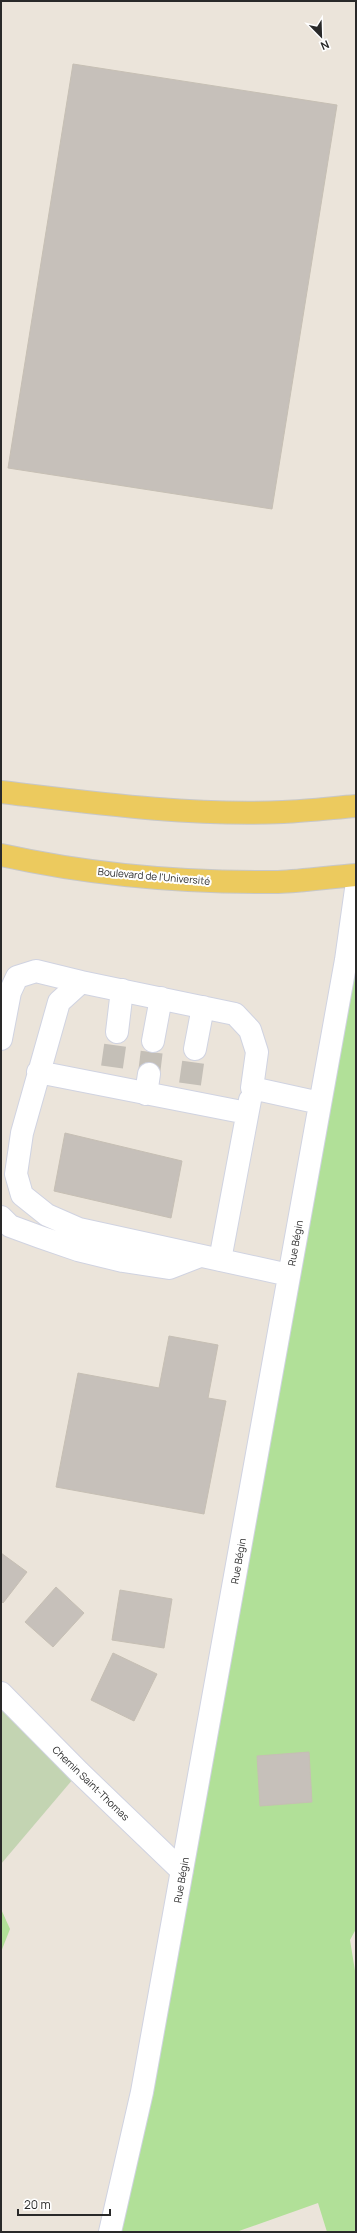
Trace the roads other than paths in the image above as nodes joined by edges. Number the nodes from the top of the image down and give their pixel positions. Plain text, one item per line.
1 (1, 792) edge
2 (356, 806) edge
3 (1, 856) edge
4 (356, 875) edge
5 (356, 889) edge
6 (81, 982) junction
7 (122, 990) junction
8 (161, 998) junction
9 (204, 1007) junction
10 (117, 1032) tunnel mouth
11 (1, 1039) edge
12 (153, 1041) tunnel mouth
13 (195, 1049) tunnel mouth
14 (38, 1072) junction
15 (252, 1088) junction
16 (320, 1103) junction
17 (248, 1113) junction
18 (1, 1217) edge
19 (210, 1258) junction
20 (289, 1275) junction
21 (1, 1693) edge
22 (182, 1871) junction
23 (110, 2232) edge

1 - 2 main road
3 - 4 main road, Boulevard de l'Université
5 - 16 street, Rue Bégin
6 - 7 street
6 - 11 street
6 - 14 street
7 - 8 street
7 - 10 street
8 - 9 street
8 - 12 street
9 - 13 street
9 - 15 street
14 - 17 street
14 - 19 street
15 - 16 street
15 - 17 street
16 - 20 street, Rue Bégin
17 - 19 street
18 - 19 street
19 - 20 street
20 - 22 street, Rue Bégin
21 - 22 street, Chemin Saint-Thomas
22 - 23 street, Rue Bégin

